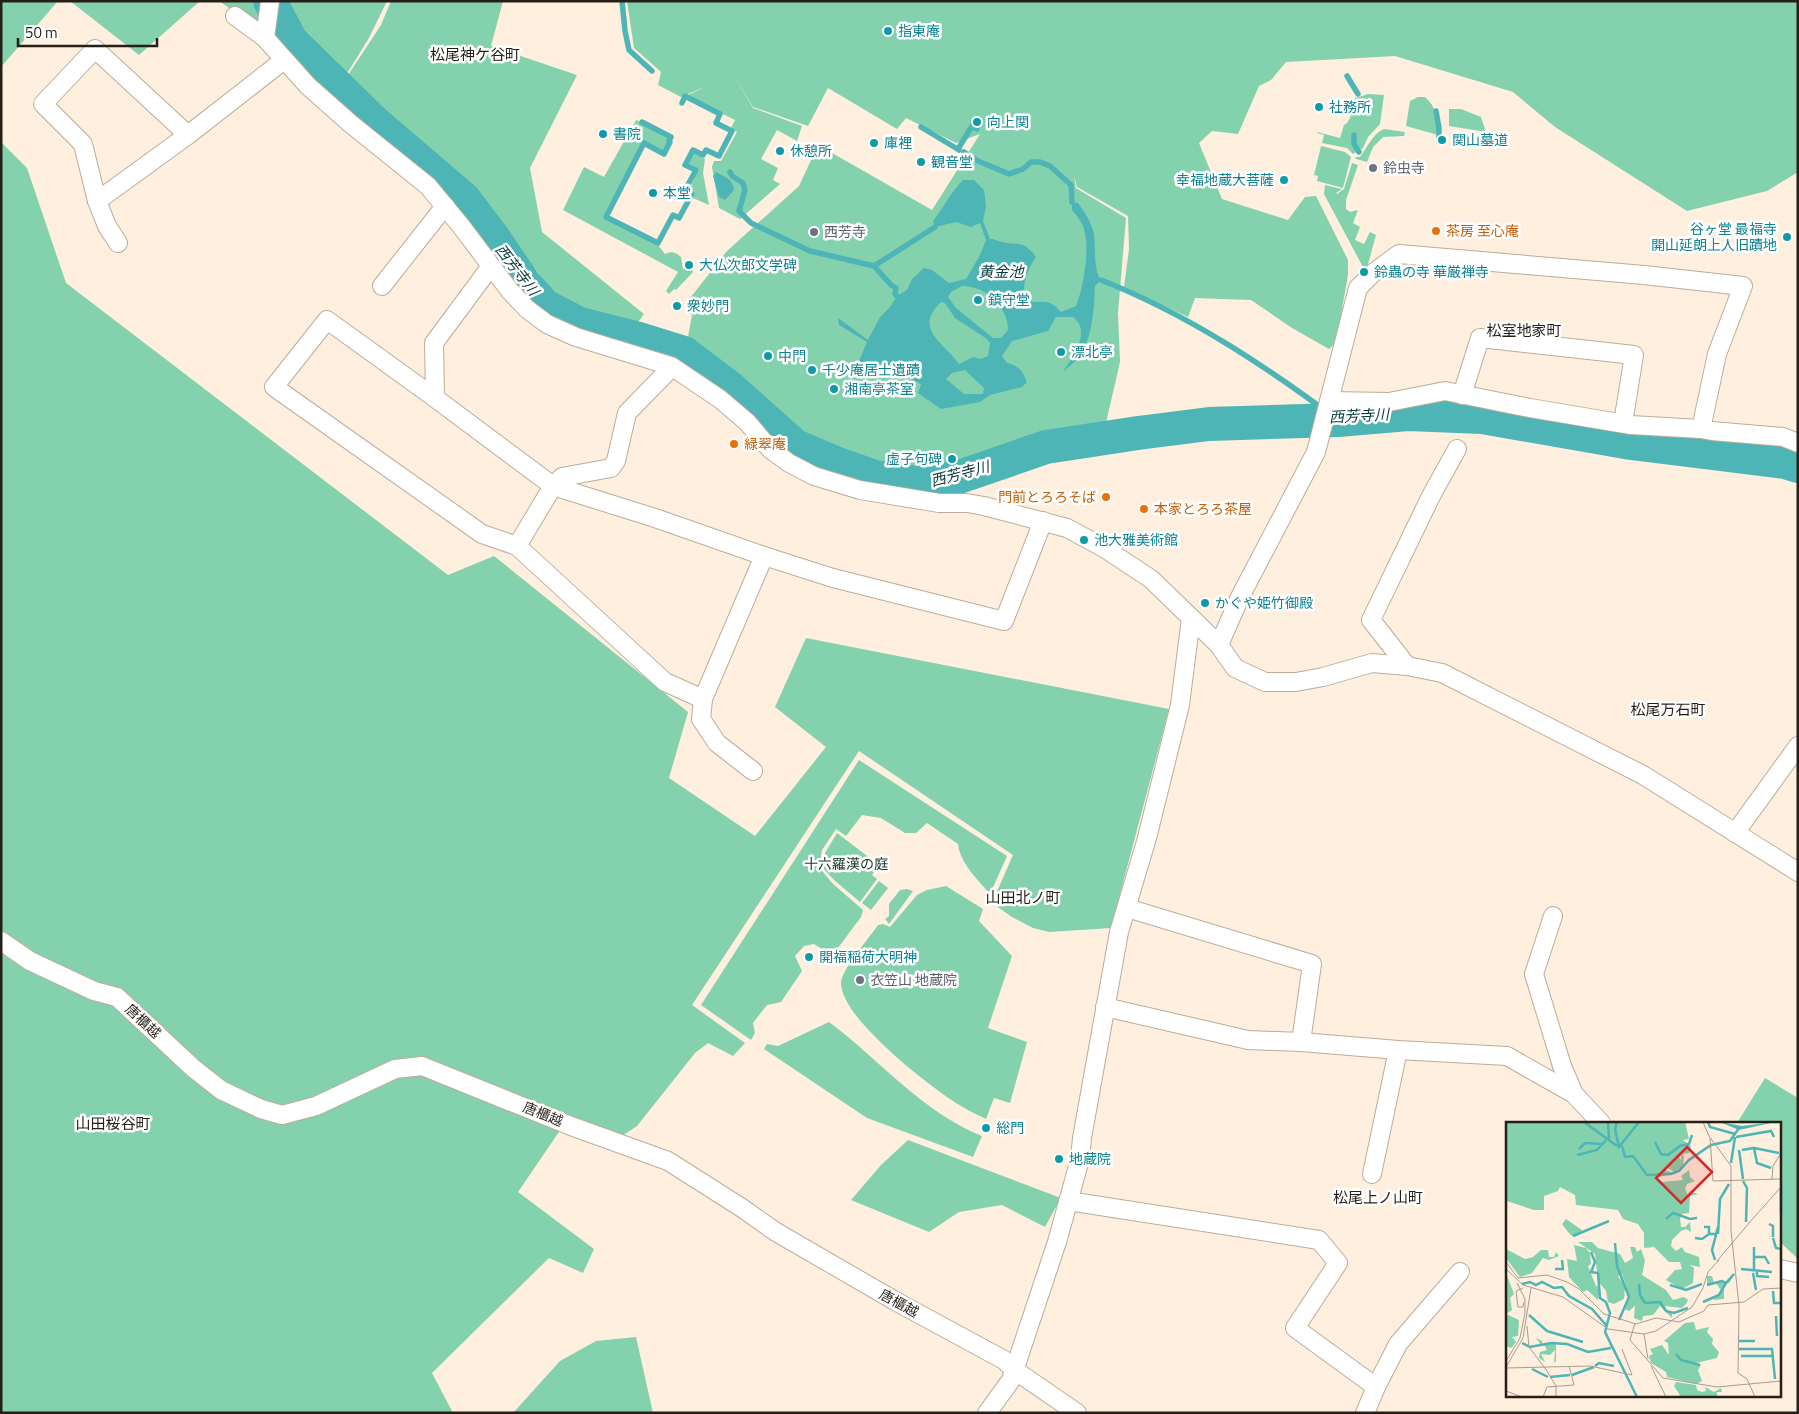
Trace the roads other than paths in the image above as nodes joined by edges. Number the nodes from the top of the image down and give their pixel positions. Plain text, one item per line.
1 (270, 1) edge
2 (235, 16) dead end
3 (265, 38) junction
4 (284, 60) junction
5 (188, 134) junction
6 (97, 201) junction
7 (445, 206) junction
8 (118, 243) dead end
9 (491, 266) junction
10 (382, 286) dead end
11 (672, 367) junction
12 (1462, 395) junction
13 (435, 398) junction
14 (1329, 401) junction
15 (1623, 423) junction
16 (1702, 429) junction
17 (1798, 443) edge
18 (1457, 449) dead end
19 (553, 486) junction
20 (1043, 521) junction
21 (517, 546) junction
22 (764, 556) junction
23 (1191, 618) junction
24 (1219, 645) junction
25 (1407, 666) junction
26 (704, 699) junction
27 (1798, 746) edge
28 (753, 770) dead end
29 (1735, 832) junction
30 (1798, 872) edge
31 (1127, 908) junction
32 (1553, 916) dead end
33 (1, 941) edge
34 (1105, 1007) junction
35 (1301, 1042) junction
36 (1398, 1050) junction
37 (1574, 1094) junction
38 (1600, 1122) edge
39 (1372, 1174) dead end
40 (1068, 1201) junction
41 (1782, 1269) edge
42 (1460, 1272) dead end
43 (1798, 1273) edge
44 (1013, 1369) junction
45 (1376, 1387) junction
46 (987, 1413) edge
47 (1078, 1413) edge
48 (1366, 1413) edge

1 - 3 street
2 - 3 street
3 - 4 street
4 - 5 street
4 - 7 street
5 - 6 street
5 - 6 street
6 - 8 street
7 - 9 street
7 - 10 street
9 - 11 street
9 - 13 street
11 - 19 street
11 - 20 street
12 - 14 street
12 - 15 street
12 - 15 street
13 - 19 street
13 - 21 street
14 - 16 street
14 - 24 street
15 - 16 street
16 - 17 street
18 - 25 street
19 - 21 street
19 - 22 street
20 - 22 street
20 - 23 street
21 - 26 street
22 - 26 street
23 - 24 street
23 - 31 street
24 - 25 street
25 - 29 street
26 - 28 street
27 - 29 street
29 - 30 street
31 - 34 street
31 - 35 street
32 - 37 street
33 - 44 street, 唐櫃越
34 - 35 street
34 - 40 street
35 - 36 street
36 - 37 street
36 - 39 street
37 - 38 street
40 - 44 street
40 - 45 street
41 - 43 street
42 - 45 street
44 - 46 street
44 - 47 street, 唐櫃越
45 - 48 street

